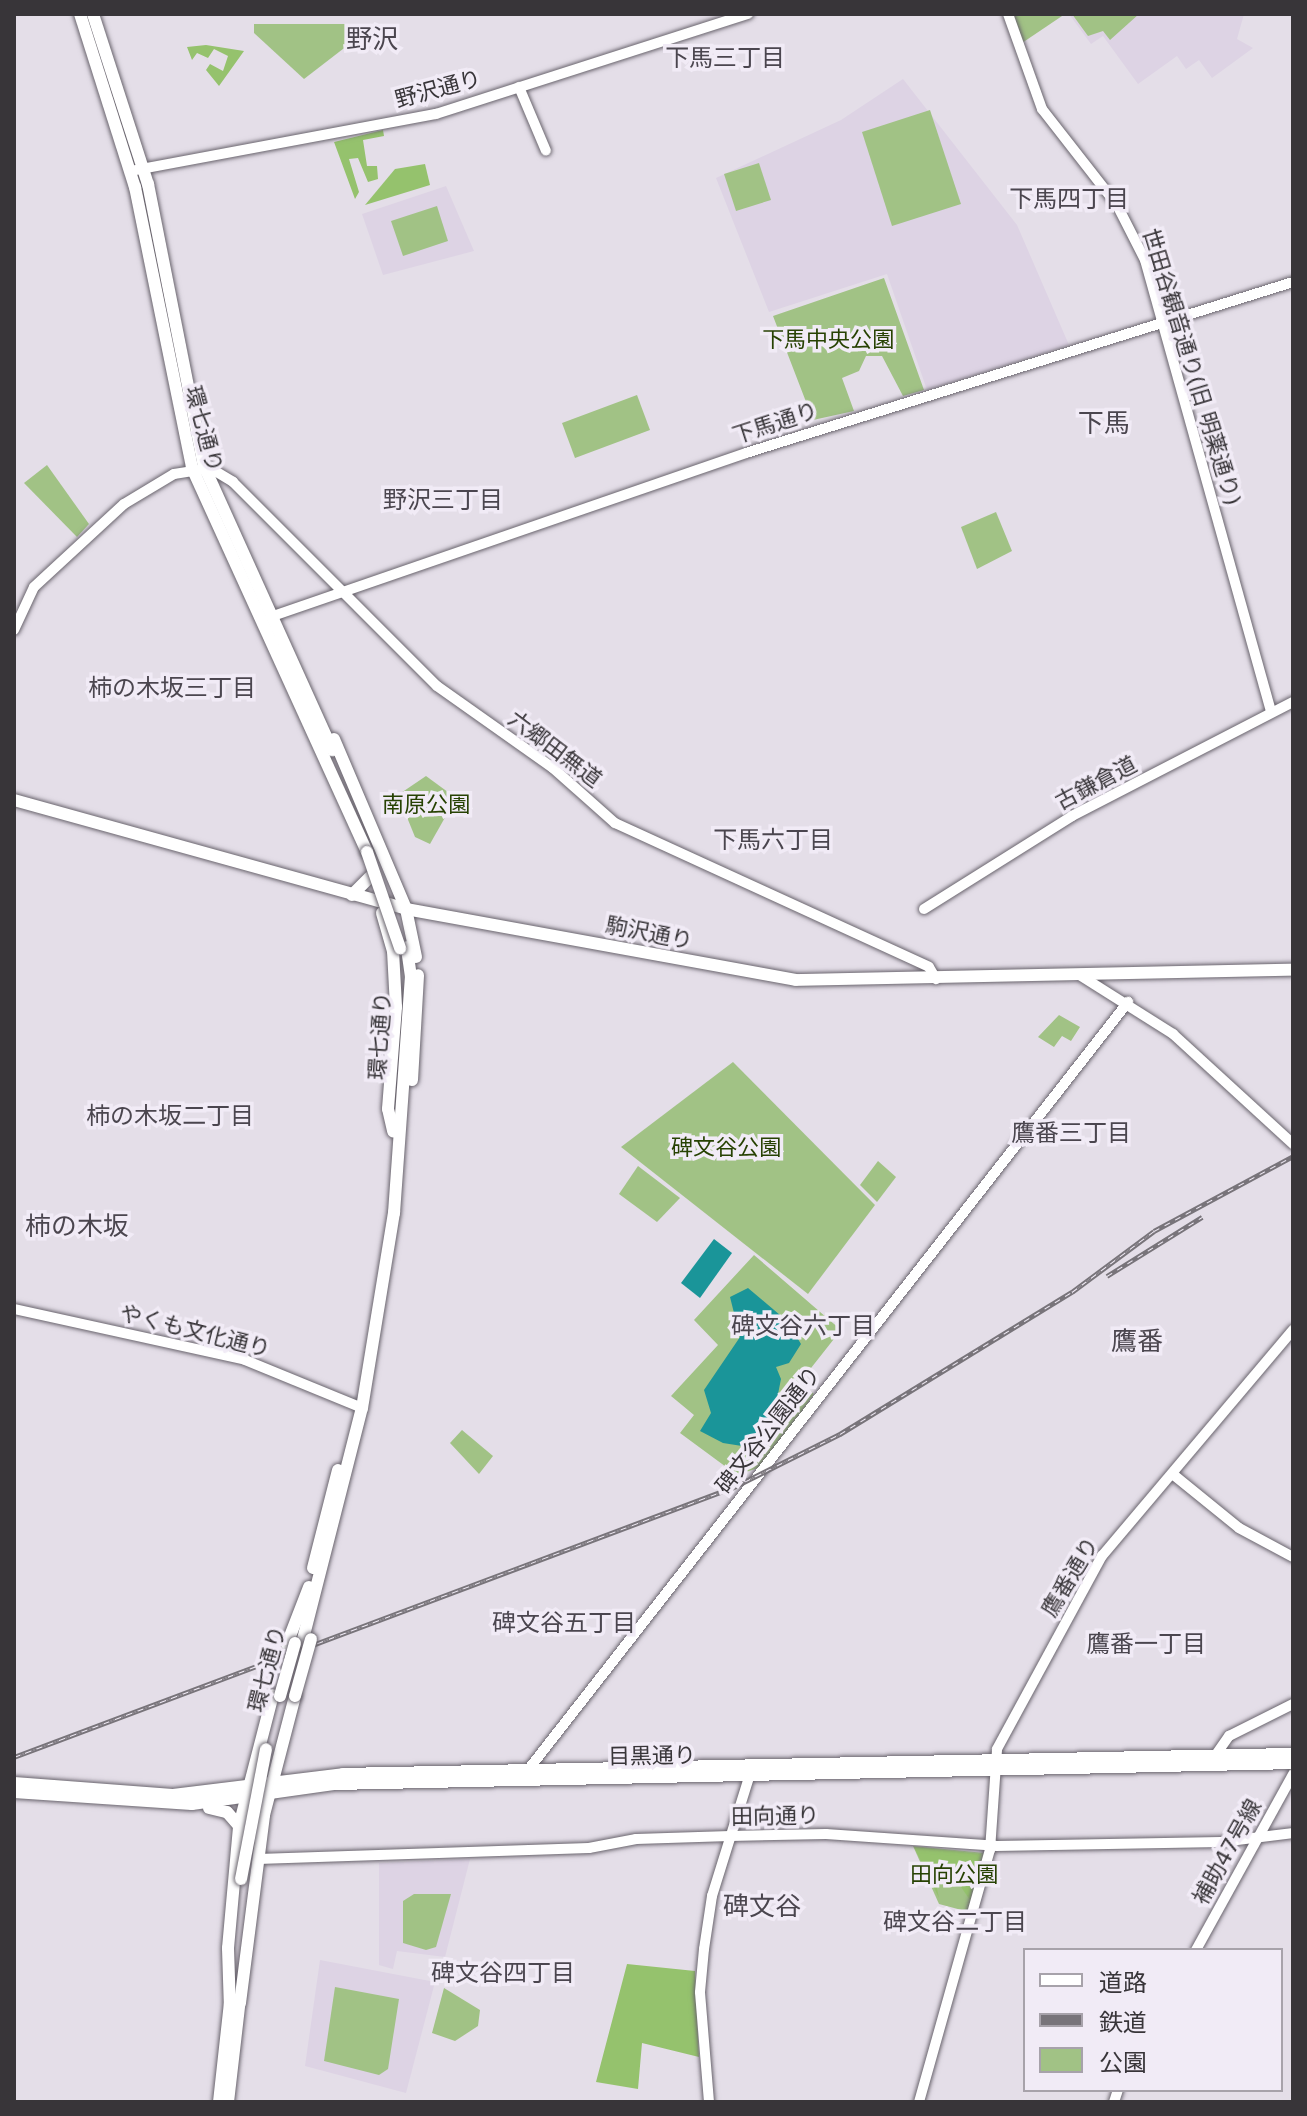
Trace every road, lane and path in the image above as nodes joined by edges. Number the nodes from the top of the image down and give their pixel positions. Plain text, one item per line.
1 (80, 14) edge
2 (93, 14) edge
3 (748, 14) edge
4 (1008, 14) edge
5 (519, 87) junction
6 (546, 151) dead end
7 (144, 169) junction
8 (130, 172) junction
9 (1293, 282) edge
10 (1162, 323) junction
11 (198, 467) junction
12 (341, 592) junction
13 (273, 616) junction
14 (14, 630) edge
15 (1293, 702) edge
16 (1271, 712) junction
17 (317, 727) junction
18 (14, 800) edge
19 (390, 870) junction
20 (370, 877) junction
21 (352, 895) junction
22 (378, 902) junction
23 (406, 909) junction
24 (924, 909) dead end
25 (1293, 970) edge
26 (1081, 976) junction
27 (936, 979) junction
28 (1128, 1002) junction
29 (398, 1128) junction
30 (1293, 1144) edge
31 (14, 1309) edge
32 (1293, 1330) edge
33 (358, 1405) junction
34 (1175, 1476) junction
35 (1293, 1557) edge
36 (284, 1696) junction
37 (1293, 1704) edge
38 (273, 1753) junction
39 (1217, 1753) junction
40 (1293, 1754) edge
41 (994, 1763) junction
42 (1293, 1763) edge
43 (528, 1770) junction
44 (751, 1772) junction
45 (1293, 1774) edge
46 (297, 1781) junction
47 (14, 1783) edge
48 (270, 1789) junction
49 (14, 1792) edge
50 (246, 1794) junction
51 (192, 1804) junction
52 (239, 1826) junction
53 (1293, 1833) edge
54 (730, 1836) junction
55 (1260, 1837) junction
56 (990, 1846) junction
57 (258, 1859) junction
58 (1197, 1948) edge
59 (235, 2006) junction
60 (219, 2102) edge
61 (228, 2102) edge
62 (709, 2102) edge
63 (919, 2102) edge

1 - 8 main road, 環七通り
2 - 7 main road, 環七通り
3 - 5 street, 野沢通り
4 - 10 street, 世田谷観音通り(旧 明薬通り)
5 - 6 street
5 - 7 street, 野沢通り
7 - 8 street, 野沢通り
7 - 11 main road, 環七通り
8 - 11 main road, 環七通り
9 - 10 street, 下馬通り
10 - 12 street, 下馬通り
10 - 16 street, 世田谷観音通り(旧 明薬通り)
11 - 12 street, 六郷田無道
11 - 13 main road, 環七通り
11 - 14 street
11 - 17 main road, 環七通り
12 - 13 street, 下馬通り
12 - 27 street, 六郷田無道
13 - 17 main road, 環七通り
15 - 16 street, 古鎌倉道
16 - 24 street, 古鎌倉道
17 - 19 main road
17 - 20 main road
17 - 29 main road, 環七通り, bridge
18 - 21 main road, 駒沢通り
19 - 20 main road
19 - 23 main road
20 - 21 main road
20 - 22 main road
21 - 22 main road, 駒沢通り
22 - 23 main road, 駒沢通り
22 - 29 main road
23 - 27 main road, 駒沢通り
23 - 29 main road
25 - 26 main road, 駒沢通り
26 - 27 main road, 駒沢通り
26 - 28 street
28 - 30 street
28 - 43 street, 碑文谷公園通り
29 - 33 main road, 環七通り
31 - 33 street, やくも文化通り
32 - 34 street, 鷹番通り
33 - 36 main road, 環七通り, bridge
34 - 35 street
34 - 41 street, 鷹番通り
36 - 38 main road, 環七通り
36 - 50 main road
37 - 39 street
38 - 46 main road
38 - 48 main road
38 - 59 main road, 環七通り
39 - 40 main road, 目黒通り
39 - 41 main road, 目黒通り
41 - 42 main road, 目黒通り
41 - 43 main road, 目黒通り
41 - 44 main road, 目黒通り
41 - 56 street, 鷹番通り
43 - 46 main road, 目黒通り
44 - 48 main road, 目黒通り
44 - 54 street
45 - 55 street, 補助47号線
46 - 48 main road, 目黒通り
47 - 50 main road, 目黒通り
48 - 50 main road, 目黒通り
48 - 57 main road
49 - 51 main road, 目黒通り
50 - 51 main road, 目黒通り
50 - 52 main road
51 - 52 main road
52 - 59 main road
53 - 55 street, 田向通り
54 - 56 street, 田向通り
54 - 57 street, 田向通り
54 - 62 street
55 - 56 street, 田向通り
55 - 58 street, 補助47号線
56 - 63 street, 鷹番通り
57 - 59 main road
59 - 60 main road, 環七通り
59 - 61 main road, 環七通り

